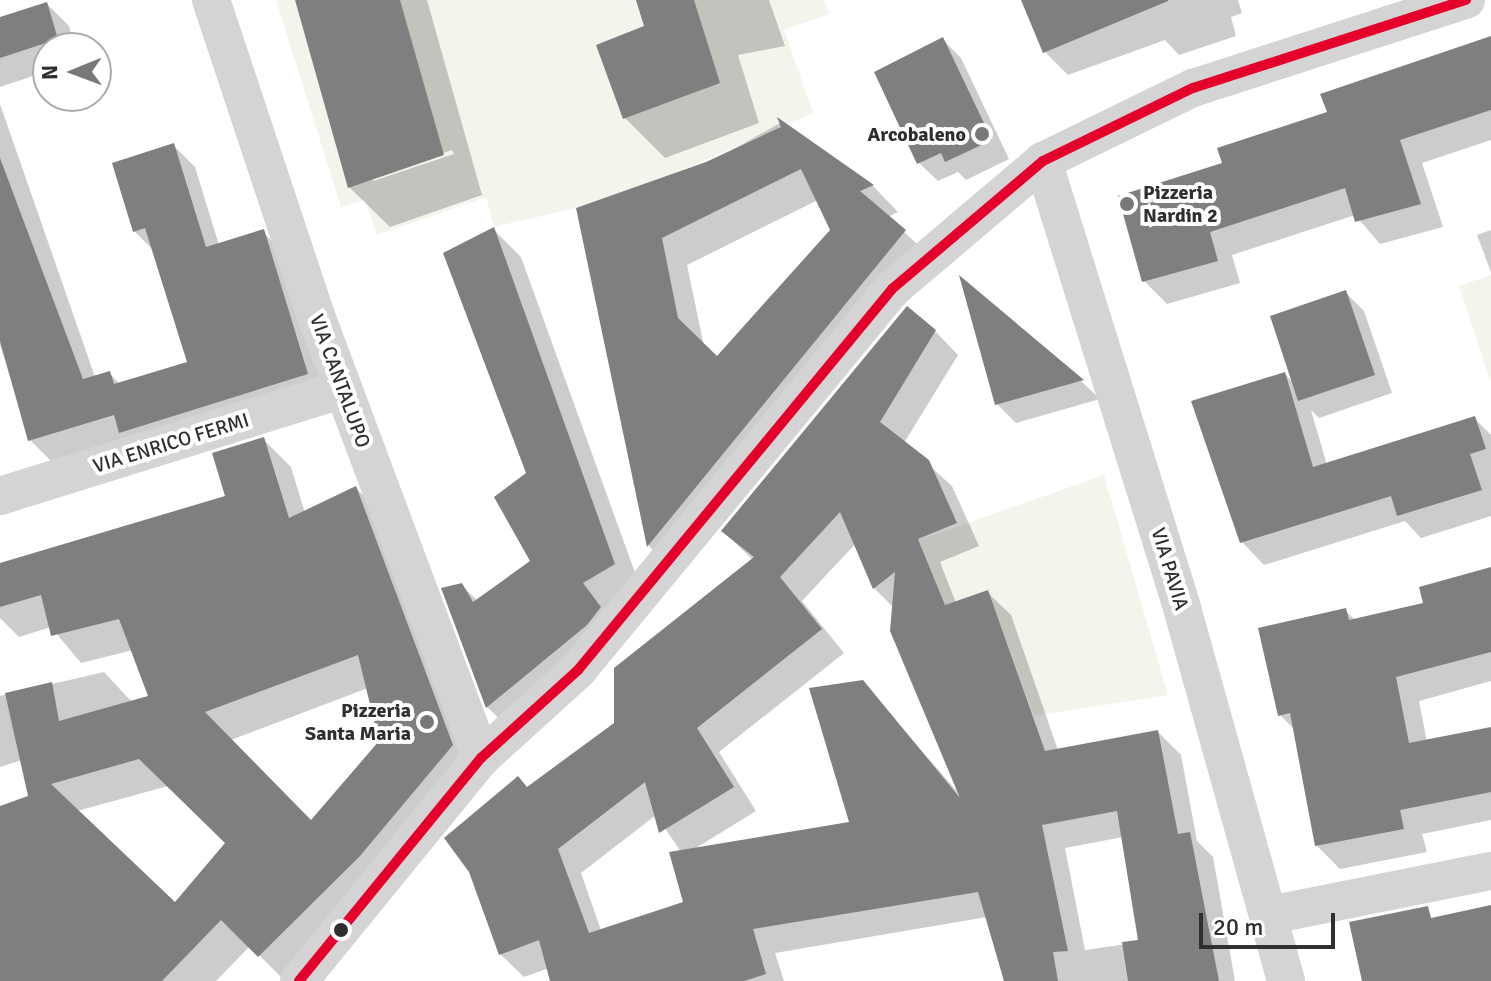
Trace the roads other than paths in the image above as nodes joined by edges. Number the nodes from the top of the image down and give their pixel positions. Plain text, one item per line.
1 (211, 0) edge
2 (1466, 0) edge
3 (1043, 161) junction
4 (343, 389) junction
5 (0, 496) edge
6 (481, 758) junction
7 (1491, 871) edge
8 (1270, 915) junction
9 (299, 981) edge
10 (1286, 981) edge

1 - 4 street, VIA CANTALUPO
2 - 3 street
3 - 6 street
3 - 8 street, VIA PAVIA
4 - 5 street, VIA ENRICO FERMI
4 - 6 street, VIA CANTALUPO
6 - 9 street
7 - 8 street
8 - 10 street, VIA PAVIA

